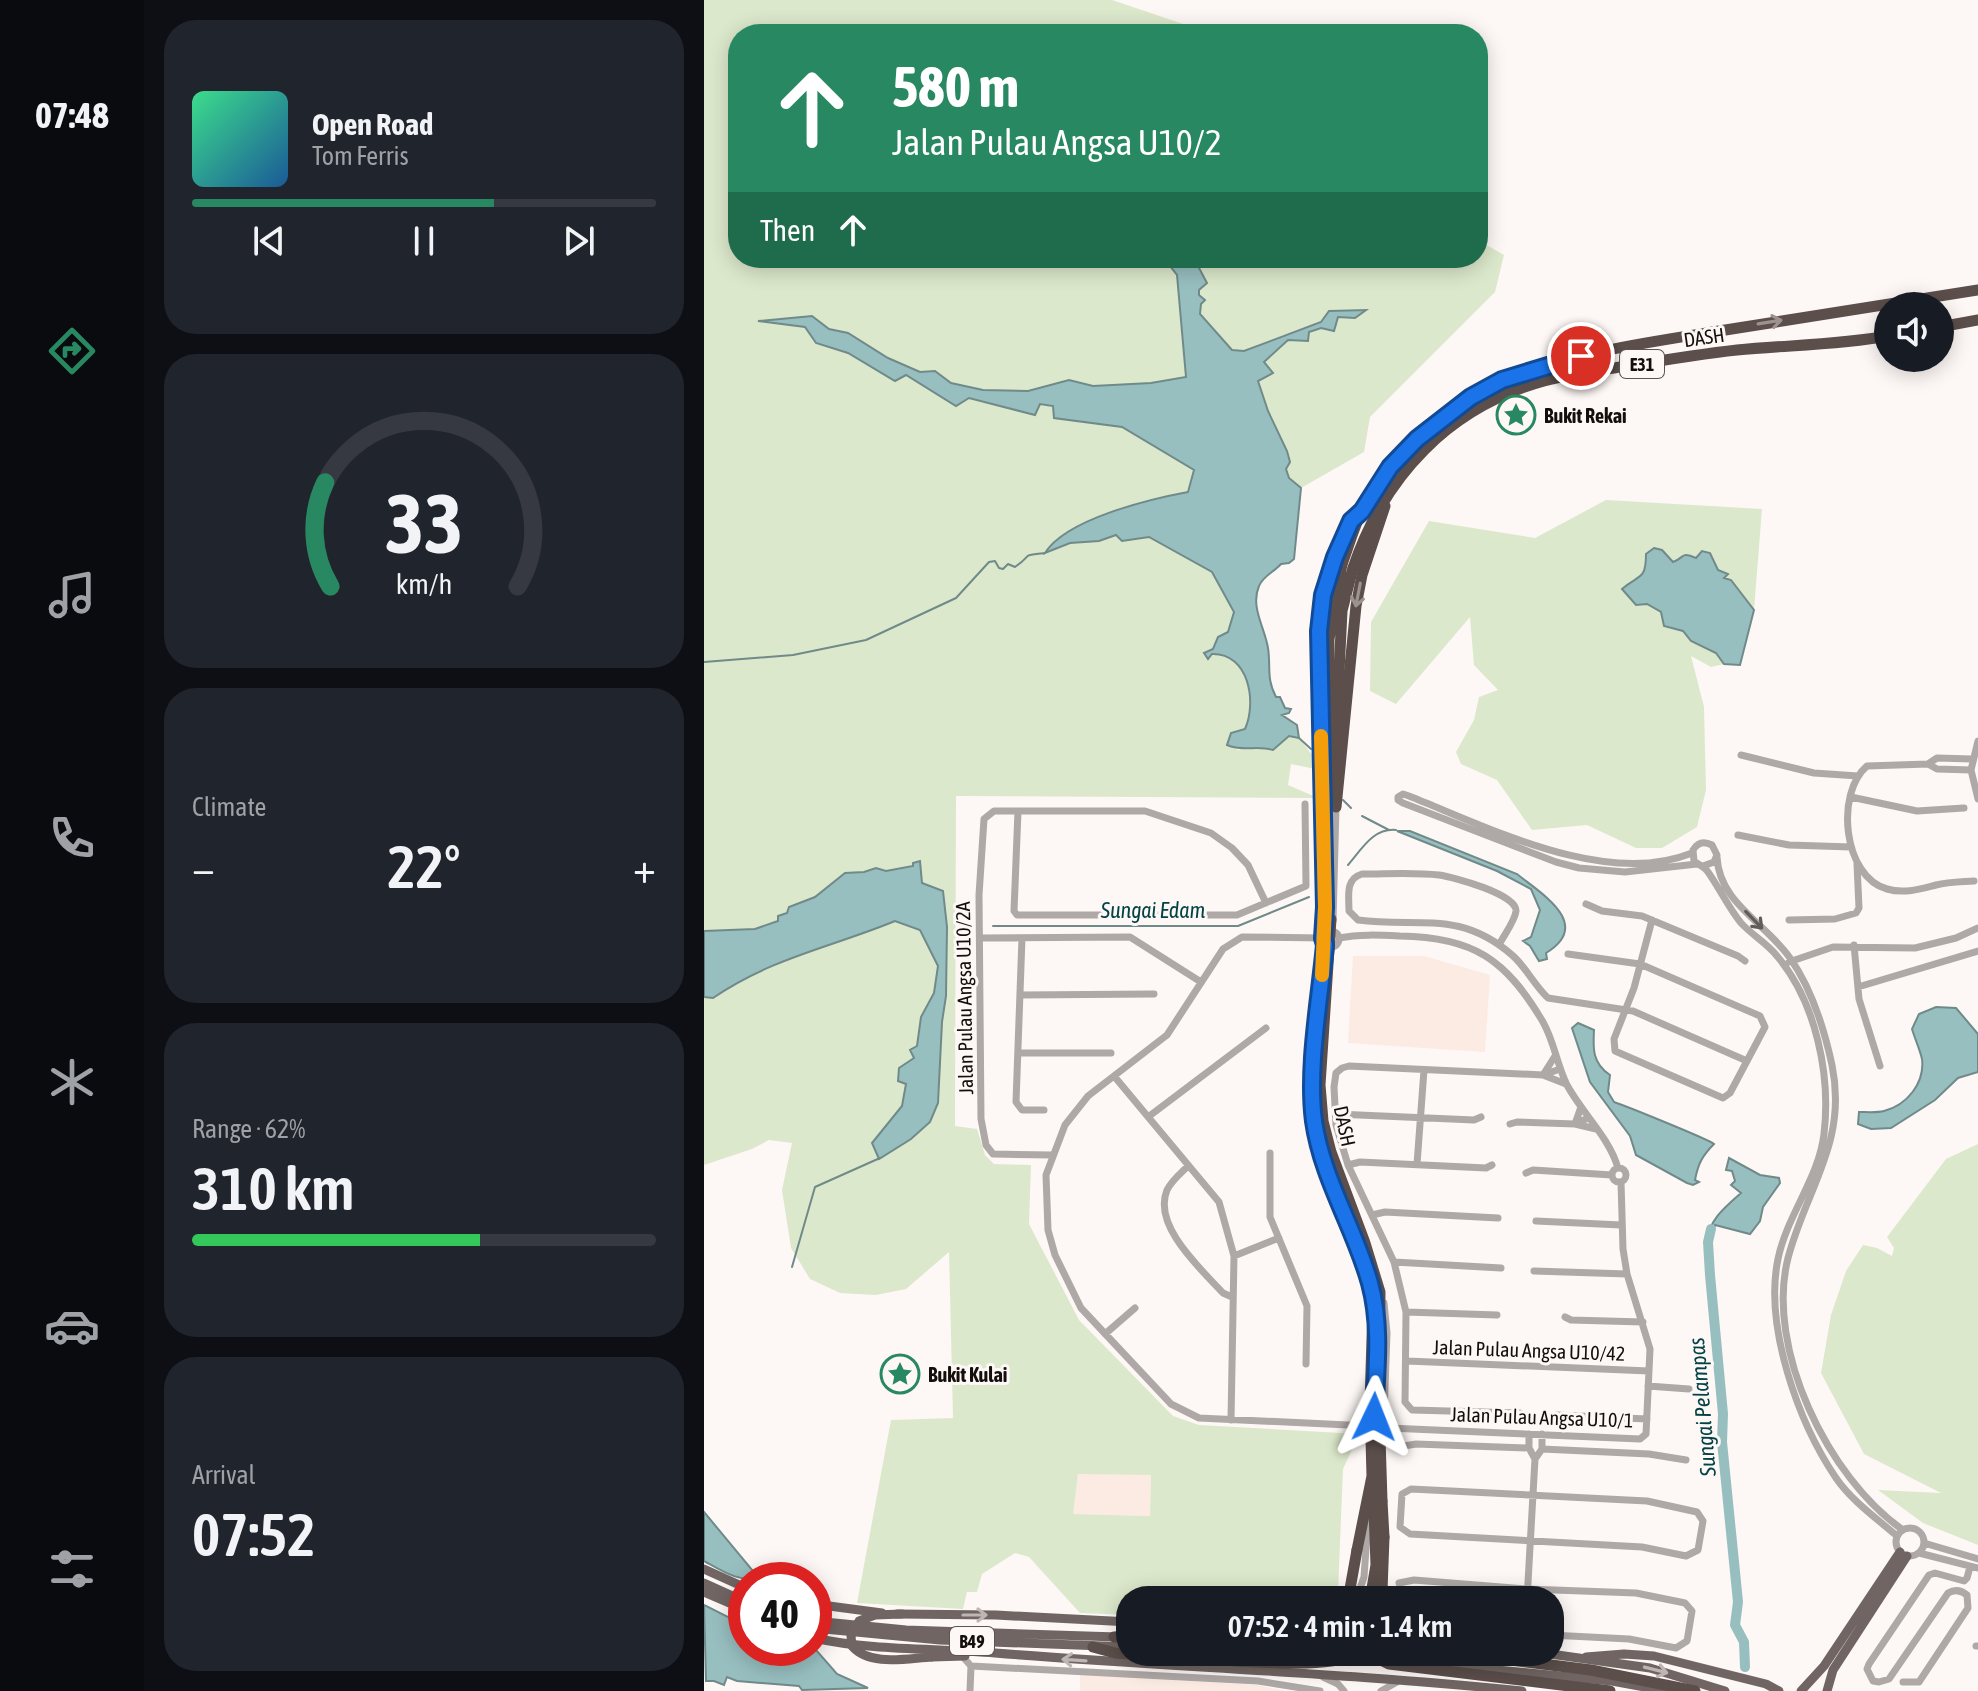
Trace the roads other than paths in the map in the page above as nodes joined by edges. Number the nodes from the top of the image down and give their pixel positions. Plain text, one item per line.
1 (1978, 290) edge
2 (1978, 320) edge
3 (1954, 324) edge
4 (1874, 337) edge
5 (1389, 494) junction
6 (1362, 511) junction
7 (1347, 566) junction
8 (1978, 741) edge
9 (1741, 755) dead end
10 (1972, 759) junction
11 (1928, 764) junction
12 (1321, 767) joint
13 (1971, 770) junction
14 (1858, 776) junction
15 (1851, 797) junction
16 (1978, 799) edge
17 (1305, 804) dead end
18 (1336, 807) joint
19 (1964, 808) dead end
20 (1018, 811) junction
21 (1738, 835) dead end
22 (1851, 847) junction
23 (1692, 853) junction
24 (1717, 855) junction
25 (1857, 864) junction
26 (1700, 865) junction
27 (1974, 881) dead end
28 (1266, 903) junction
29 (1586, 904) dead end
30 (1652, 920) junction
31 (1789, 920) dead end
32 (1978, 928) edge
33 (980, 938) junction
34 (1022, 938) junction
35 (1330, 939) junction
36 (1499, 945) junction
37 (1854, 945) junction
38 (1978, 951) edge
39 (1568, 954) dead end
40 (1745, 961) dead end
41 (1788, 963) junction
42 (1640, 964) junction
43 (1201, 982) junction
44 (1858, 987) junction
45 (1539, 989) junction
46 (1154, 994) dead end
47 (1020, 995) junction
48 (1527, 998) junction
49 (1550, 999) junction
50 (1615, 1007) junction
51 (1534, 1008) junction
52 (1627, 1009) junction
53 (1622, 1019) junction
54 (1266, 1028) dead end
55 (1018, 1053) junction
56 (1111, 1053) dead end
57 (1555, 1056) junction
58 (1747, 1061) junction
59 (1880, 1066) dead end
60 (1560, 1069) junction
61 (1424, 1070) junction
62 (1543, 1075) junction
63 (1114, 1076) junction
64 (1566, 1084) junction
65 (1581, 1107) junction
66 (1044, 1110) dead end
67 (1336, 1114) junction
68 (1148, 1117) junction
69 (1420, 1117) junction
70 (1481, 1117) dead end
71 (1588, 1118) junction
72 (1510, 1124) dead end
73 (1575, 1124) junction
74 (1596, 1129) junction
75 (1270, 1153) dead end
76 (1052, 1155) junction
77 (1417, 1164) junction
78 (1348, 1165) junction
79 (1492, 1165) dead end
80 (1188, 1166) junction
81 (1615, 1172) junction
82 (1526, 1173) dead end
83 (1372, 1215) junction
84 (1498, 1218) dead end
85 (1536, 1221) dead end
86 (1621, 1225) junction
87 (1279, 1238) junction
88 (1234, 1256) junction
89 (1394, 1262) junction
90 (1501, 1268) dead end
91 (1534, 1271) dead end
92 (1627, 1274) junction
93 (1232, 1297) junction
94 (1135, 1308) dead end
95 (1406, 1312) junction
96 (1497, 1315) dead end
97 (1565, 1317) dead end
98 (1643, 1322) junction
99 (1105, 1334) junction
100 (1407, 1361) junction
101 (1306, 1364) dead end
102 (1649, 1371) junction
103 (1648, 1386) junction
104 (1689, 1389) dead end
105 (1520, 1413) dead end
106 (1557, 1415) dead end
107 (1374, 1417) junction
108 (1384, 1417) junction
109 (1647, 1419) junction
110 (1231, 1420) junction
111 (1378, 1430) junction
112 (1529, 1434) junction
113 (1542, 1434) junction
114 (1404, 1446) dead end
115 (1529, 1446) junction
116 (1542, 1447) junction
117 (1535, 1459) junction
118 (1686, 1460) dead end
119 (1372, 1476) junction
120 (1532, 1495) junction
121 (1900, 1533) junction
122 (1529, 1541) junction
123 (1924, 1543) junction
124 (1919, 1553) junction
125 (1904, 1554) junction
126 (1978, 1559) edge
127 (1970, 1566) edge
128 (704, 1569) edge
129 (728, 1580) edge
130 (704, 1583) edge
131 (1399, 1583) dead end
132 (1351, 1586) edge
133 (1361, 1586) edge
134 (1372, 1586) edge
135 (1383, 1586) edge
136 (1384, 1586) edge
137 (1489, 1586) edge
138 (1527, 1586) edge
139 (1564, 1590) edge
140 (704, 1592) edge
141 (728, 1598) edge
142 (1868, 1600) junction
143 (728, 1601) edge
144 (832, 1606) edge
145 (902, 1614) junction
146 (1116, 1621) edge
147 (832, 1623) edge
148 (832, 1630) edge
149 (1564, 1636) edge
150 (1114, 1637) edge
151 (832, 1641) edge
152 (1093, 1647) junction
153 (1116, 1647) edge
154 (1116, 1653) edge
155 (1017, 1655) junction
156 (1564, 1655) edge
157 (962, 1656) junction
158 (1586, 1657) junction
159 (971, 1666) junction
160 (1405, 1666) edge
161 (1464, 1666) edge
162 (1555, 1666) edge
163 (1312, 1672) junction
164 (1403, 1680) junction
165 (1903, 1682) dead end
166 (970, 1691) edge
167 (1320, 1691) edge
168 (1344, 1691) edge
169 (1381, 1691) edge
170 (1522, 1691) edge
171 (1610, 1691) edge
172 (1666, 1691) edge
173 (1695, 1691) edge
174 (1725, 1691) edge
175 (1779, 1691) edge
176 (1801, 1691) edge
177 (1813, 1691) edge
178 (1827, 1691) edge

6 -> 1 highway, DASH / E31
2 - 3 highway
4 - 5 highway, DASH / E31
5 - 7 highway, DASH / E31
5 -> 18 highway
6 - 7 highway, DASH / E31
6 - 12 highway
7 - 119 highway, DASH / E31, bridge
7 - 136 highway, DASH / E31, bridge
8 - 10 street
9 - 14 street
10 - 11 street
10 - 13 street
11 - 13 street
11 - 14 street
12 - 35 street
13 - 16 street
14 - 15 street
15 - 19 street
15 - 22 street
17 - 28 street
18 - 35 street
20 - 28 street
20 - 28 street
20 - 33 street, Jalan Pulau Angsa U10/2A
21 - 22 street
22 - 25 street
23 - 24 street
23 - 26 street
23 - 26 street
24 - 26 street
24 -> 41 street
25 - 27 street
25 - 31 street
26 - 41 street
29 - 30 street
30 - 40 street
30 - 42 street
32 - 37 street
33 - 34 street
33 - 76 street, Jalan Pulau Angsa U10/2A
34 - 43 street
34 - 47 street
35 - 43 street, Jalan Pulau Angsa U10/1
35 - 48 street
35 - 107 street
35 - 108 street
36 - 36 street
36 - 45 street
37 - 41 street
37 - 44 street
38 - 44 street
39 - 42 street
41 - 121 street
42 - 52 street
42 - 58 street
43 - 63 street, Jalan Pulau Angsa U10/1
44 - 59 street
45 - 48 street
45 - 49 street
46 - 47 street
47 - 55 street
48 - 51 street
49 - 50 street
49 - 51 street
50 - 52 street
50 - 53 street
51 - 57 street
52 - 53 street
52 - 58 street
53 - 58 street
54 - 68 street
55 - 56 street
55 - 66 street
57 - 60 street
57 - 62 street
60 - 62 street
60 - 64 street
61 - 62 street
61 - 67 street
61 - 69 street
62 - 64 street
63 - 68 street
63 - 76 street, Jalan Pulau Angsa U10/1
64 - 65 street
65 - 71 street
65 - 73 street
67 - 69 street
67 - 78 street
68 - 80 street
69 - 70 street
69 - 77 street
71 - 73 street
71 - 74 street
72 - 73 street
73 - 74 street
74 - 81 street
75 - 87 street
76 - 99 street, Jalan Pulau Angsa U10/1
77 - 78 street
77 - 79 street
78 - 83 street
80 - 88 street
80 - 93 street
81 - 82 street
81 - 86 street
83 - 84 street
83 - 89 street
85 - 86 street
86 - 92 street
87 - 88 street
87 - 101 street
88 - 93 street
89 - 90 street
89 - 95 street
91 - 92 street
92 - 98 street
93 - 110 street
94 - 99 street
95 - 96 street
95 - 100 street
97 - 98 street
98 - 102 street
99 - 110 street, Jalan Pulau Angsa U10/1
100 - 102 street, Jalan Pulau Angsa U10/42
100 - 105 street
102 - 103 street
103 - 104 street
103 - 109 street
106 - 109 street
107 - 108 street
107 - 111 street
108 - 111 street
109 - 113 street, Jalan Pulau Angsa U10/1
110 - 111 street, Jalan Pulau Angsa U10/1
111 - 112 street, Jalan Pulau Angsa U10/1
111 - 133 street
111 - 135 street
112 - 113 street, Jalan Pulau Angsa U10/1
112 - 115 street
113 - 116 street
114 - 115 street
115 - 117 street
116 - 117 street
116 - 118 street
117 - 120 street
119 - 132 highway, bridge
119 - 134 highway, bridge
120 - 122 street
120 - 122 street
120 - 122 street
121 - 123 street
121 - 125 street
122 - 138 street
123 - 124 street
123 - 126 street
124 - 125 street
124 - 127 street
125 - 142 main road
125 - 178 main road
127 - 165 street
128 - 129 main road
130 - 141 main road
131 - 137 street
139 - 149 street
140 - 143 main road
142 - 176 main road
142 - 177 main road
144 - 145 main road
145 -> 146 main road
145 - 157 main road, bridge
147 - 150 main road, B49
148 - 152 main road, B49
151 - 155 main road, B49
152 - 153 main road, B49
152 - 154 highway
155 - 157 main road
163 -> 155 main road, B49
156 - 158 main road
157 - 159 street
158 -> 174 main road
158 - 175 main road
159 - 166 street
159 - 167 street
160 - 171 highway, bridge
161 - 172 main road
162 - 173 highway
163 - 164 main road, B49
163 - 168 street
164 - 169 street
164 - 170 main road, B49

